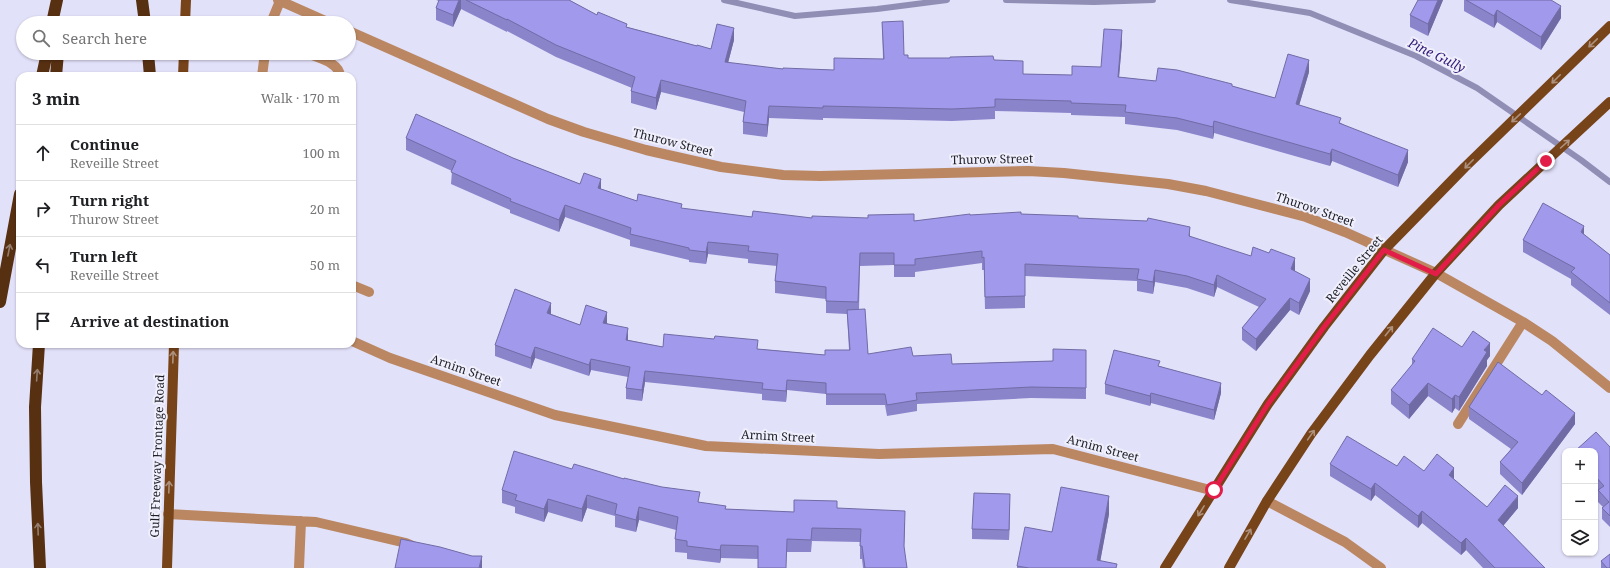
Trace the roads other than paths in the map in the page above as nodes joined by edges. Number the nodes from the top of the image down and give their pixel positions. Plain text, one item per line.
1 (57, 0) edge
2 (61, 0) edge
3 (142, 0) edge
4 (186, 0) edge
5 (279, 0) edge
6 (54, 16) edge
7 (60, 16) edge
8 (144, 16) edge
9 (185, 16) edge
10 (273, 16) edge
11 (314, 16) edge
12 (1610, 26) edge
13 (356, 34) edge
14 (45, 60) edge
15 (57, 60) edge
16 (149, 60) edge
17 (184, 60) edge
18 (264, 60) edge
19 (322, 60) edge
20 (43, 72) edge
21 (56, 72) edge
22 (150, 72) edge
23 (183, 72) edge
24 (263, 72) edge
25 (339, 72) edge
26 (1610, 102) edge
27 (16, 216) edge
28 (1384, 250) junction
29 (1436, 274) junction
30 (356, 287) edge
31 (369, 292) dead end
32 (0, 302) edge
33 (1523, 322) junction
34 (356, 343) edge
35 (39, 348) edge
36 (174, 348) edge
37 (1610, 388) edge
38 (1458, 424) dead end
39 (1214, 490) junction
40 (1267, 501) junction
41 (168, 514) junction
42 (301, 521) junction
43 (425, 551) edge
44 (40, 568) edge
45 (167, 568) edge
46 (299, 568) edge
47 (1165, 568) edge
48 (1229, 568) edge
49 (1381, 568) edge

1 - 6 highway
2 - 7 highway
3 - 8 highway
4 - 9 main road
5 - 10 street
5 - 11 street
12 -> 28 main road, Reveille Street
13 - 28 street, Thurow Street
14 - 20 highway
15 - 21 highway
16 - 22 highway
17 - 23 main road
18 - 24 street
19 - 25 street
29 -> 26 main road
32 -> 27 highway
28 - 29 street, Thurow Street
28 - 39 main road, Reveille Street
29 - 33 street, Thurow Street
40 -> 29 main road
30 - 31 street
33 - 37 street, Thurow Street
33 - 38 street
34 - 39 street, Arnim Street
44 -> 35 highway
41 -> 36 main road, Gulf Freeway Frontage Road
39 -> 47 main road, Reveille Street
48 -> 40 main road
40 - 49 street
41 - 42 street
41 - 45 main road, Gulf Freeway Frontage Road
42 - 43 street
42 - 46 street

